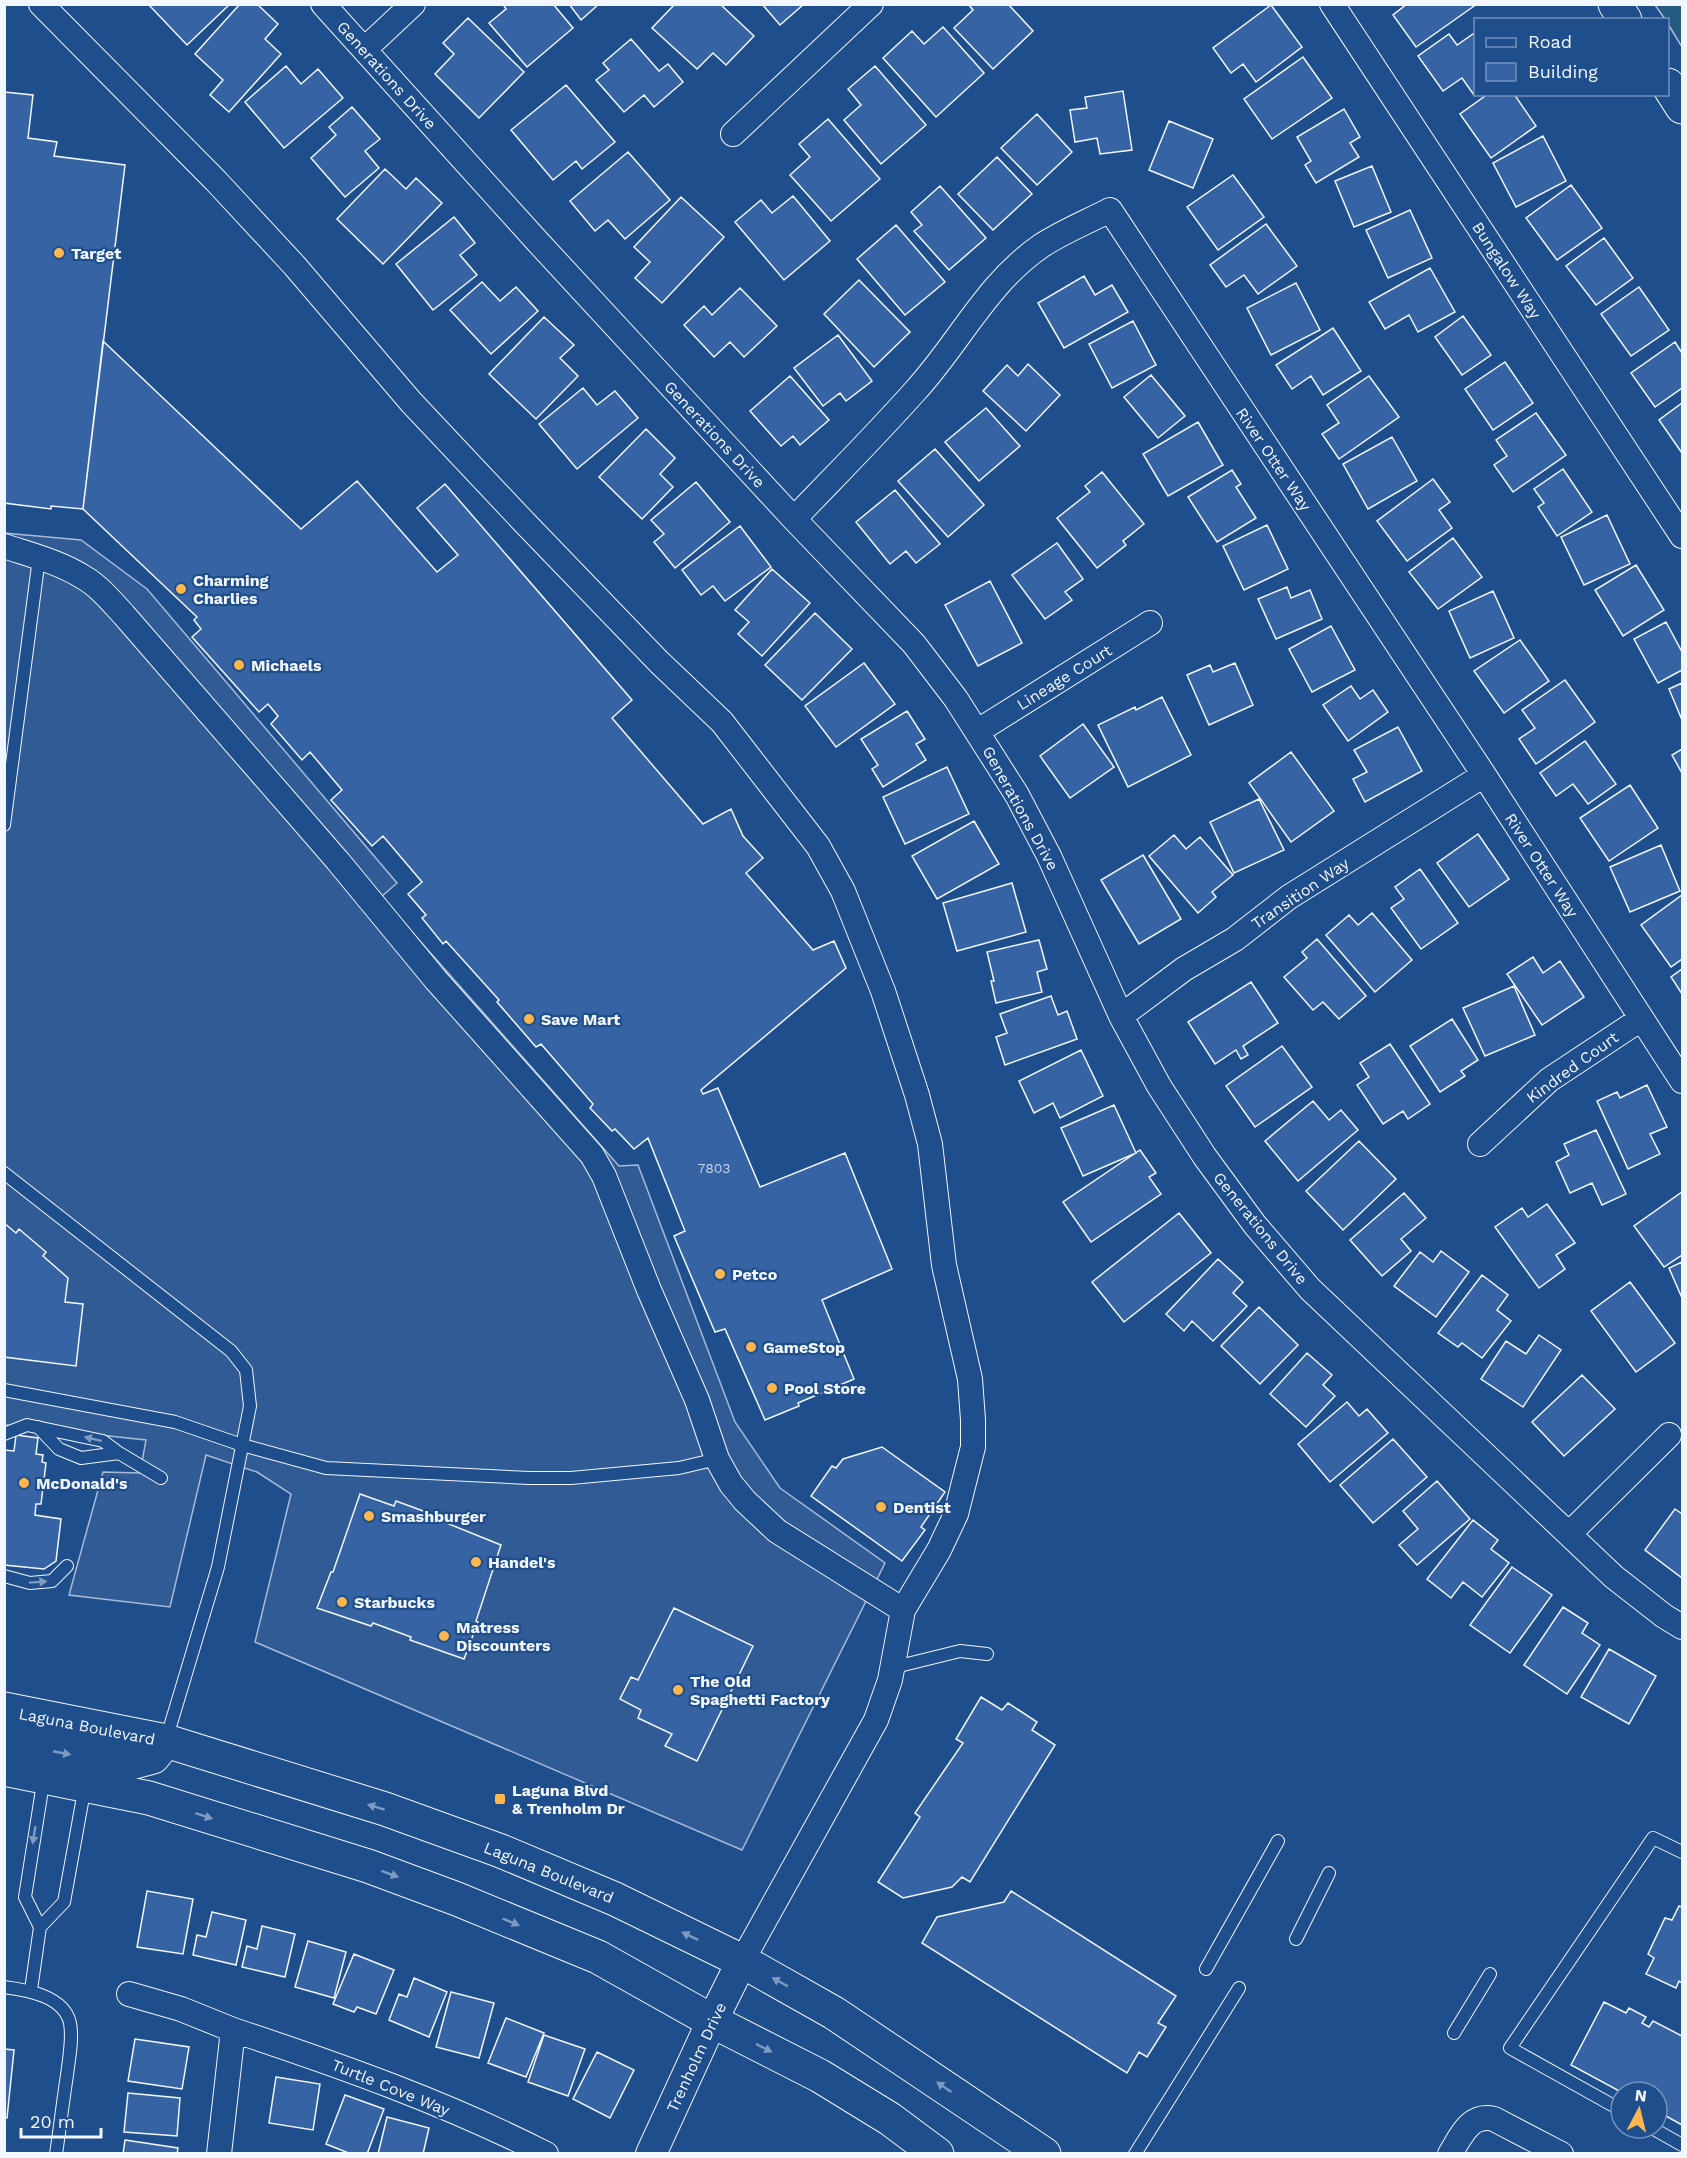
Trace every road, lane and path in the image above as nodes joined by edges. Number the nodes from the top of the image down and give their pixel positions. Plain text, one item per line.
1 (41, 4) edge
2 (323, 4) edge
3 (413, 4) edge
4 (871, 4) edge
5 (1332, 4) edge
6 (1615, 4) edge
7 (1624, 18) edge
8 (365, 49) junction
9 (1669, 86) edge
10 (1683, 107) edge
11 (733, 134) dead end
12 (794, 519) junction
13 (1683, 536) edge
14 (4, 546) edge
15 (39, 558) junction
16 (1150, 623) dead end
17 (978, 731) junction
18 (1484, 775) junction
19 (4, 825) edge
20 (1120, 1016) junction
21 (1641, 1019) junction
22 (1683, 1081) edge
23 (1480, 1144) dead end
24 (4, 1173) edge
25 (4, 1390) edge
26 (38, 1427) junction
27 (4, 1434) edge
28 (1669, 1435) dead end
29 (242, 1445) junction
30 (119, 1453) junction
31 (717, 1459) junction
32 (161, 1478) dead end
33 (1569, 1534) junction
34 (67, 1566) dead end
35 (4, 1576) edge
36 (903, 1610) junction
37 (1683, 1627) edge
38 (987, 1654) dead end
39 (891, 1668) junction
40 (4, 1709) edge
41 (166, 1741) junction
42 (4, 1742) edge
43 (4, 1769) edge
44 (44, 1777) junction
45 (85, 1785) junction
46 (1278, 1841) dead end
47 (1683, 1852) edge
48 (1329, 1874) dead end
49 (40, 1927) junction
50 (1296, 1939) dead end
51 (742, 1961) junction
52 (1206, 1969) dead end
53 (1490, 1974) dead end
54 (4, 1988) edge
55 (1239, 1988) dead end
56 (31, 1990) junction
57 (129, 1994) dead end
58 (712, 2021) junction
59 (233, 2030) junction
60 (1454, 2033) dead end
61 (1609, 2103) edge
62 (1669, 2137) edge
63 (1683, 2145) edge
64 (56, 2154) edge
65 (219, 2154) edge
66 (546, 2154) edge
67 (651, 2154) edge
68 (937, 2154) edge
69 (1044, 2154) edge
70 (1135, 2154) edge
71 (1450, 2154) edge
72 (1562, 2154) edge

1 - 36 street
2 - 8 street, Generations Drive
3 - 8 street
4 - 11 street
5 - 13 street, Bungalow Way
6 - 7 main road
8 - 12 street, Generations Drive
9 - 10 main road
12 - 17 street, Generations Drive
12 - 18 street, River Otter Way
14 - 15 street
15 - 19 lane
15 - 31 street
16 - 17 street, Lineage Court
17 - 20 street, Generations Drive
18 - 20 street, Transition Way
18 - 21 street, River Otter Way
20 - 33 street, Generations Drive
21 - 22 street, River Otter Way
21 - 23 street, Kindred Court
24 - 29 lane
25 - 29 lane
26 - 27 lane
30 -> 26 lane
26 - 30 lane
28 - 33 street
29 - 31 lane
29 - 41 lane
30 - 32 lane
31 - 36 street
33 - 37 street, Generations Drive
35 -> 34 lane
36 - 39 street
38 - 39 lane
39 - 51 street
40 - 41 main road, Laguna Boulevard
42 -> 41 main road
51 -> 41 main road, Laguna Boulevard
43 - 44 main road
44 - 45 main road
44 -> 49 lane
45 - 49 lane
45 -> 58 main road
46 - 52 lane
47 - 61 lane
48 - 50 lane
49 - 56 lane
51 - 58 street, Trenholm Drive
69 -> 51 main road, Laguna Boulevard
53 - 60 lane
54 - 56 lane
55 - 70 lane
56 - 64 lane
57 - 59 street, Turtle Cove Way
58 - 67 street, Trenholm Drive
58 -> 68 main road
59 - 65 street
59 - 66 street, Turtle Cove Way
62 - 63 lane
71 - 72 street

